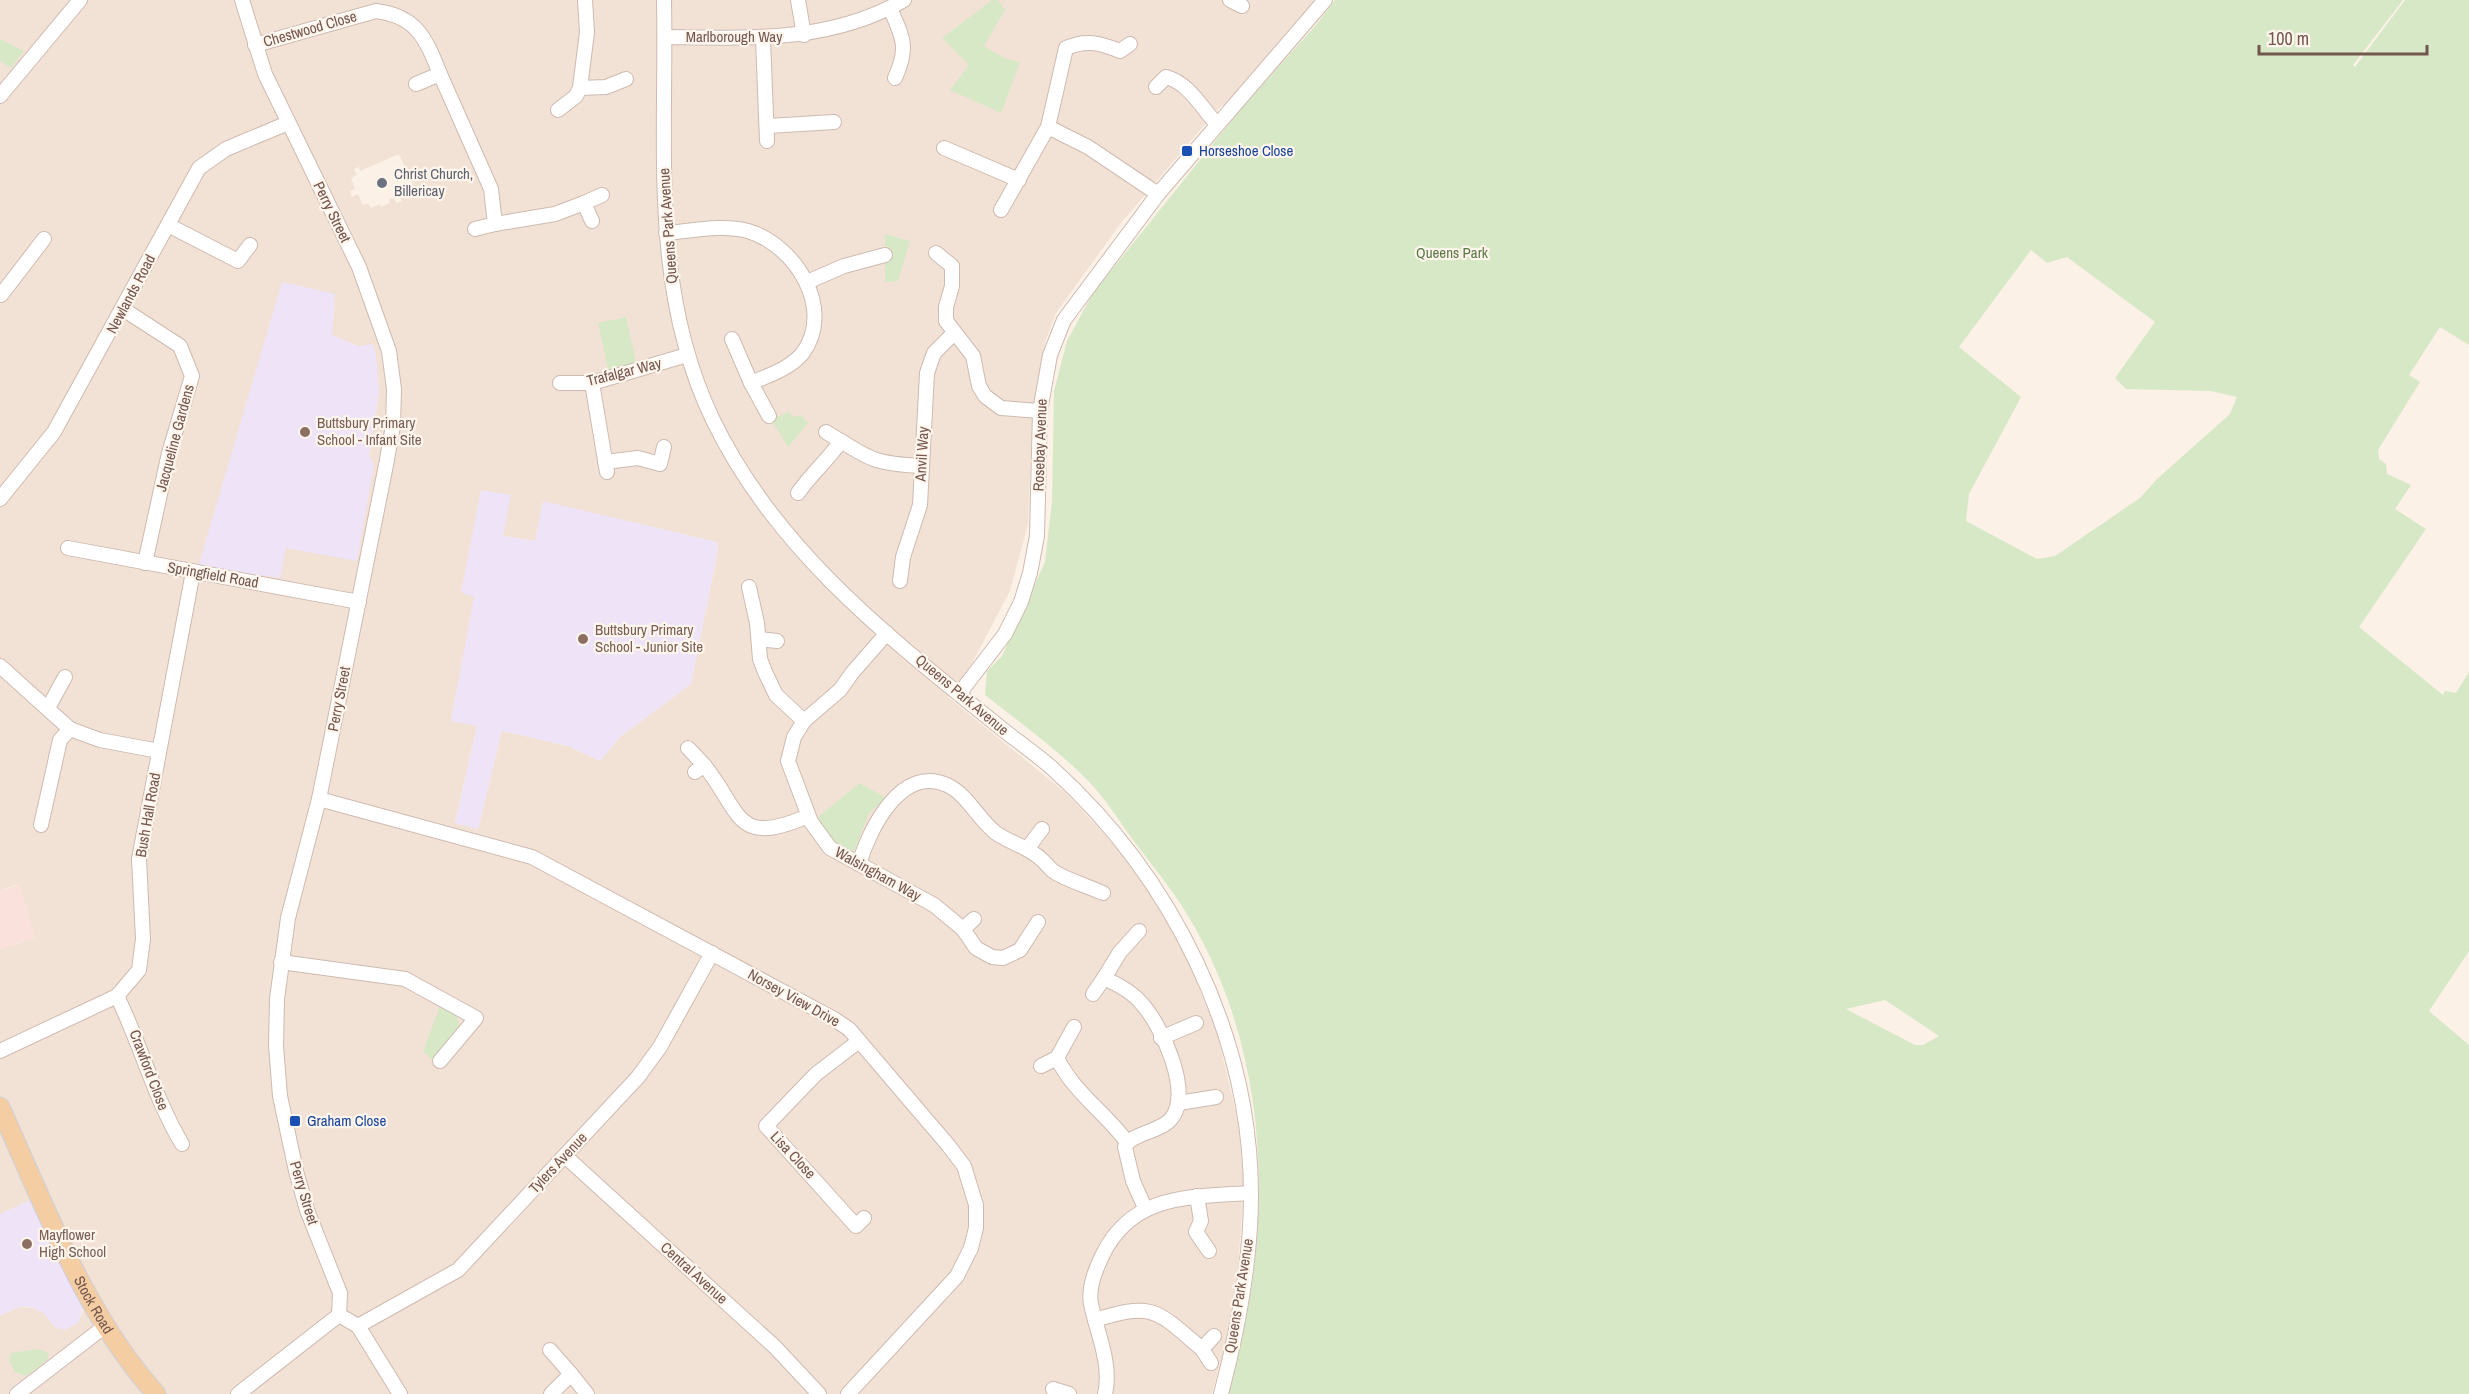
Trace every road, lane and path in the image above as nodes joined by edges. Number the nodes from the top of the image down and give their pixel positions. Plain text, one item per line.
1 (80, 0) edge
2 (236, 0) edge
3 (242, 0) edge
4 (585, 0) edge
5 (664, 0) edge
6 (798, 0) edge
7 (904, 0) edge
8 (1324, 0) edge
9 (890, 8) junction
10 (804, 35) junction
11 (665, 37) junction
12 (763, 39) junction
13 (1131, 44) dead end
14 (255, 45) junction
15 (903, 60) junction
16 (916, 66) dead end
17 (440, 74) junction
18 (895, 78) dead end
19 (626, 79) dead end
20 (416, 84) dead end
21 (1156, 87) dead end
22 (580, 88) junction
23 (0, 96) edge
24 (558, 110) dead end
25 (834, 122) dead end
26 (288, 123) junction
27 (1216, 123) junction
28 (768, 126) junction
29 (1048, 127) junction
30 (766, 141) dead end
31 (944, 148) dead end
32 (1019, 180) junction
33 (1158, 194) junction
34 (602, 195) dead end
35 (584, 203) junction
36 (1001, 210) dead end
37 (592, 221) dead end
38 (495, 224) junction
39 (168, 225) junction
40 (475, 229) dead end
41 (666, 233) junction
42 (44, 239) dead end
43 (250, 245) dead end
44 (936, 253) dead end
45 (885, 255) dead end
46 (807, 282) junction
47 (0, 296) edge
48 (123, 309) junction
49 (954, 333) junction
50 (732, 339) dead end
51 (687, 355) junction
52 (560, 383) dead end
53 (592, 383) junction
54 (751, 383) junction
55 (1040, 411) junction
56 (769, 416) dead end
57 (826, 432) dead end
58 (841, 441) junction
59 (664, 447) dead end
60 (921, 466) junction
61 (798, 493) dead end
62 (0, 500) edge
63 (68, 548) dead end
64 (145, 563) junction
65 (193, 572) junction
66 (900, 581) dead end
67 (748, 587) dead end
68 (358, 602) junction
69 (887, 633) junction
70 (759, 639) junction
71 (777, 640) dead end
72 (0, 666) edge
73 (65, 677) dead end
74 (959, 694) junction
75 (48, 708) junction
76 (804, 721) junction
77 (70, 729) junction
78 (688, 748) dead end
79 (159, 751) junction
80 (319, 799) junction
81 (808, 816) junction
82 (41, 825) dead end
83 (1042, 829) dead end
84 (1027, 849) junction
85 (859, 864) junction
86 (1103, 893) dead end
87 (974, 920) dead end
88 (1038, 922) dead end
89 (963, 929) junction
90 (1139, 931) dead end
91 (712, 953) junction
92 (281, 962) junction
93 (1104, 978) junction
94 (1094, 994) dead end
95 (117, 996) junction
96 (1196, 1023) dead end
97 (1074, 1028) dead end
98 (1161, 1038) junction
99 (859, 1041) junction
100 (0, 1051) edge
101 (1057, 1058) junction
102 (440, 1061) dead end
103 (1041, 1066) dead end
104 (1216, 1097) dead end
105 (1179, 1103) junction
106 (0, 1107) edge
107 (1127, 1142) junction
108 (182, 1144) dead end
109 (565, 1156) junction
110 (1251, 1193) junction
111 (1197, 1196) junction
112 (1145, 1208) junction
113 (856, 1226) dead end
114 (1209, 1251) dead end
115 (339, 1315) junction
116 (1095, 1320) junction
117 (357, 1326) junction
118 (104, 1327) junction
119 (1214, 1336) dead end
120 (1202, 1349) junction
121 (550, 1350) dead end
122 (1210, 1363) dead end
123 (571, 1374) junction
124 (1053, 1389) dead end
125 (17, 1394) edge
126 (156, 1394) edge
127 (238, 1394) edge
128 (400, 1394) edge
129 (551, 1394) edge
130 (587, 1394) edge
131 (819, 1394) edge
132 (848, 1394) edge
133 (1069, 1394) edge
134 (1105, 1394) edge
135 (1221, 1394) edge

1 - 23 street
2 - 3 street
3 - 14 street, Perry Street
4 - 22 street
5 - 11 street, Queens Park Avenue
6 - 10 street
7 - 9 street, Marlborough Way
8 - 27 street, Rosebay Avenue
9 - 10 street, Marlborough Way
9 - 15 street
10 - 12 street, Marlborough Way
11 - 12 street, Marlborough Way
11 - 41 street, Queens Park Avenue
12 - 28 street
13 - 29 street
14 - 17 street, Chestwood Close
14 - 26 street, Perry Street
15 - 16 street
15 - 18 street
17 - 20 street
17 - 38 street, Chestwood Close
19 - 22 street
21 - 27 street
22 - 24 street
25 - 28 street
26 - 39 street, Newlands Road
26 - 68 street, Perry Street
27 - 33 street, Rosebay Avenue
28 - 30 street
29 - 32 street
29 - 33 street
31 - 32 street
32 - 36 street
33 - 55 street, Rosebay Avenue
34 - 35 street
35 - 37 street
35 - 38 street
38 - 40 street
39 - 43 street
39 - 48 street, Newlands Road
41 - 46 street
41 - 51 street, Queens Park Avenue
42 - 47 street
44 - 49 street
45 - 46 street
46 - 54 street
48 - 62 street, Newlands Road
48 - 64 street, Jacqueline Gardens
49 - 55 street
49 - 60 street, Anvil Way
50 - 54 street
51 - 53 street, Trafalgar Way
51 - 69 street, Queens Park Avenue
52 - 53 street, Trafalgar Way
53 - 59 street
54 - 56 street
55 - 74 street, Rosebay Avenue
57 - 58 street
58 - 60 street
58 - 61 street
60 - 66 street, Anvil Way
63 - 64 street, Springfield Road
64 - 65 street, Springfield Road
65 - 68 street, Springfield Road
65 - 79 street, Bush Hall Road
67 - 70 street
68 - 80 street, Perry Street
69 - 74 street, Queens Park Avenue
69 - 76 street, Walsingham Way
70 - 71 street
70 - 76 street
72 - 75 street
73 - 75 street
74 - 110 street, Queens Park Avenue
75 - 77 street
76 - 81 street, Walsingham Way
77 - 79 street
77 - 82 street
78 - 81 street
79 - 95 street, Bush Hall Road
80 - 91 street, Norsey View Drive
80 - 92 street, Perry Street
81 - 85 street, Walsingham Way
83 - 84 street
84 - 85 street
84 - 86 street
85 - 89 street, Walsingham Way
87 - 89 street
88 - 89 street, Walsingham Way
90 - 93 street
91 - 99 street, Norsey View Drive
91 - 109 street, Tylers Avenue
92 - 102 street
92 - 115 street, Perry Street
93 - 94 street
93 - 98 street
95 - 100 street, Bush Hall Road
95 - 108 street, Crawford Close
96 - 98 street
97 - 101 street
98 - 105 street
99 - 113 street, Lisa Close
99 - 132 street, Norsey View Drive
101 - 103 street
101 - 107 street
104 - 105 street
105 - 107 street
106 - 118 main road, Stock Road
107 - 112 street
109 - 117 street, Tylers Avenue
109 - 131 street, Central Avenue
110 - 111 street
110 - 135 street, Queens Park Avenue
111 - 112 street
111 - 114 street
112 - 116 street
115 - 117 street
115 - 127 street
116 - 120 street
116 - 134 street
117 - 128 street
118 - 125 street
118 - 126 main road, Stock Road
119 - 120 street
120 - 122 street
121 - 123 street
123 - 129 street
123 - 130 street
124 - 133 street

